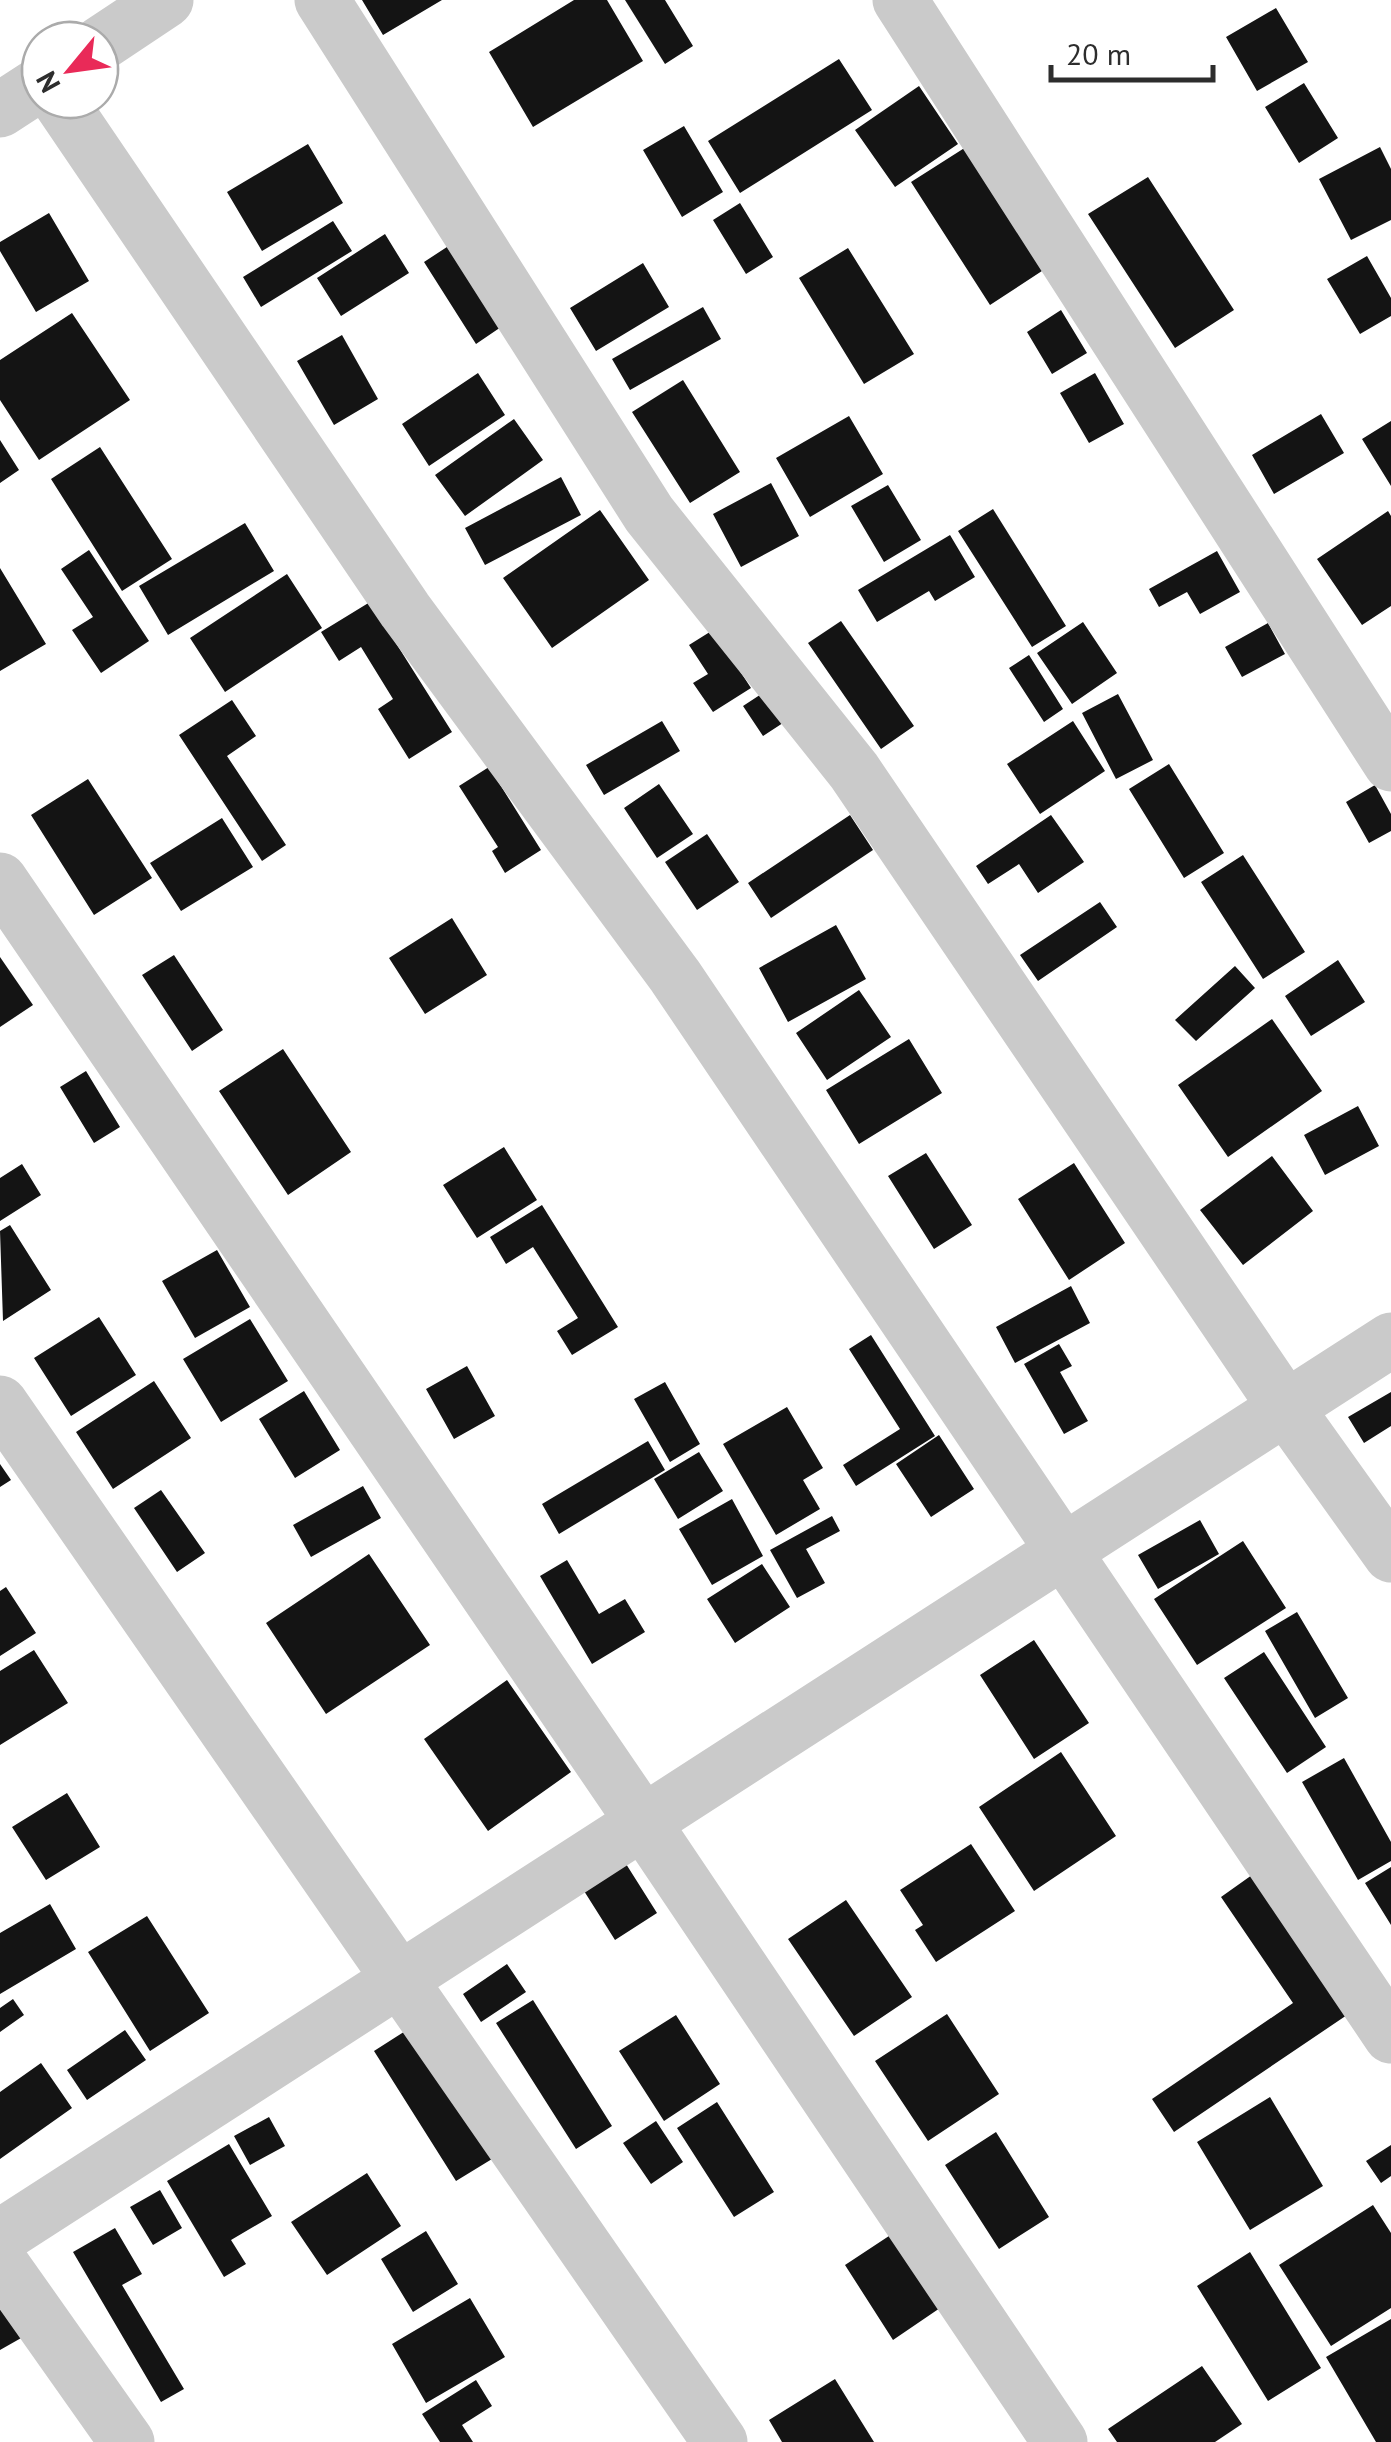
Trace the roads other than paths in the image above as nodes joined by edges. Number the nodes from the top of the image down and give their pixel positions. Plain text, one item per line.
1 (166, 0) edge
2 (322, 0) edge
3 (900, 0) edge
4 (120, 31) edge
5 (72, 120) edge
6 (1391, 764) edge
7 (0, 880) edge
8 (1391, 1340) edge
9 (0, 1404) edge
10 (1286, 1408) junction
11 (1065, 1550) junction
12 (1391, 1555) edge
13 (643, 1822) junction
14 (399, 1980) junction
15 (1391, 2036) edge
16 (0, 2237) edge
17 (0, 2262) edge
18 (127, 2442) edge
19 (720, 2442) edge
20 (1060, 2442) edge

1 - 4 street
2 - 10 street
3 - 6 street
5 - 11 street
7 - 13 street
8 - 10 street
9 - 14 street
10 - 11 street
10 - 12 street
11 - 13 street
11 - 15 street
13 - 14 street
13 - 20 street
14 - 16 street
14 - 19 street
17 - 18 street

